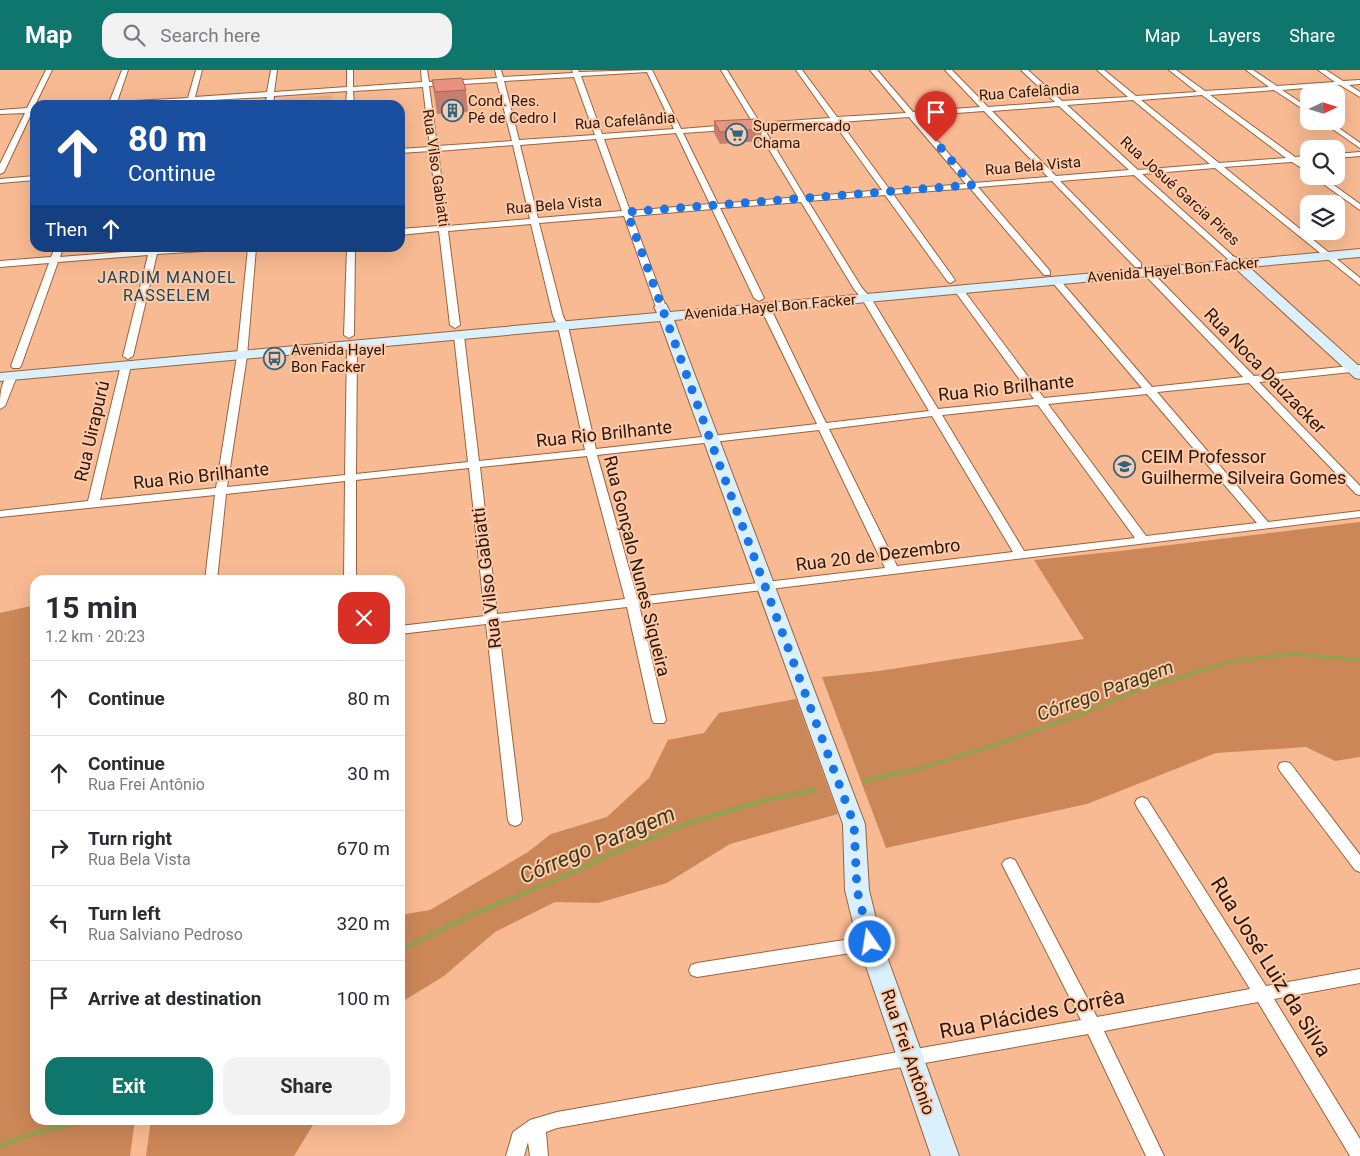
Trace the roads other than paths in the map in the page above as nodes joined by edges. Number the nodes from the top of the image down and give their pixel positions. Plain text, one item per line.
1 (49, 70) edge
2 (125, 70) edge
3 (199, 70) edge
4 (274, 70) edge
5 (350, 70) edge
6 (424, 70) edge
7 (648, 70) edge
8 (724, 70) edge
9 (799, 70) edge
10 (873, 70) edge
11 (948, 70) edge
12 (1024, 70) edge
13 (1100, 70) edge
14 (1172, 70) edge
15 (1249, 70) edge
16 (1321, 70) edge
17 (576, 72) edge
18 (500, 75) edge
19 (1360, 82) edge
20 (1341, 83) junction
21 (425, 84) junction
22 (1275, 88) junction
23 (350, 89) junction
24 (1203, 93) junction
25 (270, 94) junction
26 (1360, 94) edge
27 (1134, 98) junction
28 (37, 100) edge
29 (114, 100) edge
30 (192, 100) edge
31 (211, 100) edge
32 (269, 100) edge
33 (350, 100) edge
34 (1060, 103) junction
35 (1300, 105) edge
36 (986, 109) junction
37 (30, 110) edge
38 (0, 112) edge
39 (912, 114) junction
40 (30, 116) edge
41 (834, 120) junction
42 (758, 125) junction
43 (1337, 130) edge
44 (679, 131) junction
45 (599, 137) junction
46 (516, 143) junction
47 (1360, 146) edge
48 (432, 149) junction
49 (405, 152) edge
50 (1360, 154) edge
51 (1345, 155) edge
52 (1292, 159) junction
53 (1300, 159) edge
54 (1300, 165) edge
55 (1216, 166) junction
56 (0, 172) edge
57 (1135, 172) junction
58 (30, 178) edge
59 (1052, 178) junction
60 (0, 181) edge
61 (972, 185) junction
62 (1328, 185) edge
63 (886, 191) junction
64 (803, 198) junction
65 (715, 206) junction
66 (1360, 208) edge
67 (627, 212) junction
68 (534, 220) junction
69 (444, 228) junction
70 (405, 232) edge
71 (1360, 245) edge
72 (58, 252) edge
73 (132, 252) edge
74 (154, 252) edge
75 (252, 252) edge
76 (351, 252) edge
77 (1323, 252) junction
78 (1360, 253) edge
79 (55, 259) junction
80 (1234, 260) junction
81 (0, 264) edge
82 (1142, 268) junction
83 (1051, 277) junction
84 (1360, 282) edge
85 (955, 285) junction
86 (862, 294) junction
87 (762, 303) junction
88 (664, 312) junction
89 (561, 321) junction
90 (457, 331) junction
91 (351, 341) junction
92 (242, 351) junction
93 (127, 360) junction
94 (7, 371) edge
95 (1358, 371) edge
96 (1251, 380) junction
97 (1148, 391) junction
98 (1042, 402) junction
99 (0, 406) edge
100 (934, 413) junction
101 (823, 427) junction
102 (710, 440) junction
103 (591, 452) junction
104 (473, 465) junction
105 (349, 478) junction
106 (221, 492) junction
107 (1360, 492) edge
108 (93, 504) junction
109 (0, 514) edge
110 (1360, 514) edge
111 (1266, 526) junction
112 (1143, 541) junction
113 (1021, 556) junction
114 (893, 571) junction
115 (212, 575) edge
116 (350, 575) edge
117 (765, 586) junction
118 (632, 602) junction
119 (492, 619) junction
120 (405, 629) edge
121 (659, 720) dead end
122 (1285, 767) dead end
123 (1142, 803) dead end
124 (515, 820) dead end
125 (1010, 864) dead end
126 (1360, 866) edge
127 (870, 942) junction
128 (697, 970) dead end
129 (1360, 976) edge
130 (1262, 994) junction
131 (1093, 1026) junction
132 (911, 1059) junction
133 (536, 1126) junction
134 (515, 1156) edge
135 (539, 1156) edge
136 (945, 1156) edge
137 (1155, 1156) edge
138 (1360, 1156) edge

1 - 28 street
2 - 29 street
3 - 30 street
4 - 25 street
5 - 23 street
6 - 21 street, Rua Vilso Gabiatti
7 - 17 street
7 - 44 street
8 - 42 street
9 - 41 street
10 - 39 street
11 - 36 street, Rua Noca Dauzacker
12 - 34 street, Rua Josué Garcia Pires
13 - 27 street
14 - 24 street
15 - 22 street
16 - 20 street
17 - 18 street
17 - 45 street, Rua Frei Antônio
18 - 21 street
18 - 46 street, Rua Gonçalo Nunes Siqueira
19 - 20 street, Rua Cafelândia
20 - 22 street, Rua Cafelândia
20 - 26 street
21 - 23 street
21 - 48 street, Rua Vilso Gabiatti
22 - 24 street, Rua Cafelândia
22 - 35 street
23 - 25 street
23 - 33 street
24 - 27 street, Rua Cafelândia
24 - 52 street
25 - 31 street
25 - 32 street
27 - 34 street, Rua Cafelândia
27 - 55 street
34 - 36 street, Rua Cafelândia
34 - 57 street, Rua Josué Garcia Pires
36 - 39 street, Rua Cafelândia
36 - 59 street, Rua Noca Dauzacker
37 - 38 street
39 - 41 street, Rua Cafelândia
39 - 61 street
40 - 56 street
41 - 42 street, Rua Cafelândia
41 - 63 street
42 - 44 street, Rua Cafelândia
42 - 64 street
43 - 47 street
44 - 45 street, Rua Cafelândia
44 - 65 street
45 - 46 street, Rua Cafelândia
45 - 67 street, Rua Frei Antônio
46 - 48 street, Rua Cafelândia
46 - 68 street, Rua Gonçalo Nunes Siqueira
48 - 49 street, Rua Cafelândia
48 - 69 street, Rua Vilso Gabiatti
50 - 51 street
52 - 53 street, Rua Bela Vista
52 - 54 street
52 - 55 street, Rua Bela Vista
55 - 57 street, Rua Bela Vista
55 - 77 street
57 - 59 street, Rua Bela Vista
57 - 80 street, Rua Josué Garcia Pires
58 - 60 street
59 - 61 street, Rua Bela Vista
59 - 82 street, Rua Noca Dauzacker
61 - 63 street, Rua Bela Vista
61 - 83 street
62 - 66 street
63 - 64 street, Rua Bela Vista
63 - 85 street
64 - 65 street, Rua Bela Vista
64 - 86 street
65 - 67 street, Rua Bela Vista
65 - 87 street
67 - 68 street, Rua Bela Vista
67 - 88 street, Rua Frei Antônio
68 - 69 street, Rua Bela Vista
68 - 89 street, Rua Gonçalo Nunes Siqueira
69 - 70 street, Rua Bela Vista
69 - 90 street, Rua Vilso Gabiatti
71 - 77 street, Avenida Hayel Bon Facker
72 - 79 street
73 - 79 street
74 - 93 street, Rua Uirapurú
75 - 92 street
76 - 91 street
77 - 78 main road, Avenida Hayel Bon Facker
77 - 80 main road, Avenida Hayel Bon Facker
77 - 84 street
79 - 81 street
79 - 94 street
80 - 82 main road, Avenida Hayel Bon Facker
80 - 95 street, Rua Josué Garcia Pires
82 - 83 main road, Avenida Hayel Bon Facker
82 - 96 street, Rua Noca Dauzacker
83 - 85 main road, Avenida Hayel Bon Facker
83 - 97 street
85 - 86 main road, Avenida Hayel Bon Facker
85 - 98 street
86 - 87 street, Avenida Hayel Bon Facker
86 - 100 street
87 - 88 street, Avenida Hayel Bon Facker
87 - 101 street
88 - 89 street, Avenida Hayel Bon Facker
88 - 102 street, Rua Frei Antônio
89 - 90 street, Avenida Hayel Bon Facker
89 - 103 street, Rua Gonçalo Nunes Siqueira
90 - 91 street, Avenida Hayel Bon Facker
90 - 104 street, Rua Vilso Gabiatti
91 - 92 street, Avenida Hayel Bon Facker
91 - 105 street
92 - 93 street, Avenida Hayel Bon Facker
92 - 106 street
93 - 94 street, Avenida Hayel Bon Facker
93 - 108 street, Rua Uirapurú
94 - 99 street
95 - 96 street, Rua Rio Brilhante
96 - 97 street, Rua Rio Brilhante
96 - 107 street, Rua Noca Dauzacker
97 - 98 street, Rua Rio Brilhante
97 - 111 street
98 - 100 street, Rua Rio Brilhante
98 - 112 street
100 - 101 street, Rua Rio Brilhante
100 - 113 street
101 - 102 street, Rua Rio Brilhante
101 - 114 street
102 - 103 street, Rua Rio Brilhante
102 - 117 street, Rua Frei Antônio
103 - 104 street, Rua Rio Brilhante
103 - 118 street, Rua Gonçalo Nunes Siqueira
104 - 105 street, Rua Rio Brilhante
104 - 119 street, Rua Vilso Gabiatti
105 - 106 street, Rua Rio Brilhante
105 - 116 street
106 - 108 street, Rua Rio Brilhante
106 - 115 street
108 - 109 street, Rua Rio Brilhante
110 - 111 street, Rua 20 de Dezembro
111 - 112 street, Rua 20 de Dezembro
112 - 113 street, Rua 20 de Dezembro
113 - 114 street, Rua 20 de Dezembro
114 - 117 street, Rua 20 de Dezembro
117 - 118 street, Rua 20 de Dezembro
117 - 127 street, Rua Frei Antônio
118 - 119 street, Rua 20 de Dezembro
118 - 121 street, Rua Gonçalo Nunes Siqueira
119 - 120 street, Rua 20 de Dezembro
119 - 124 street, Rua Vilso Gabiatti
122 - 126 street
123 - 130 street, Rua José Luiz da Silva
125 - 131 street
127 - 128 street
127 - 132 street, Rua Frei Antônio
129 - 130 street, Rua Plácides Corrêa
130 - 131 street, Rua Plácides Corrêa
130 - 138 street, Rua José Luiz da Silva
131 - 132 street, Rua Plácides Corrêa
131 - 137 street
132 - 133 street, Rua Plácides Corrêa
132 - 136 street, Rua Frei Antônio
133 - 134 street
133 - 135 street

